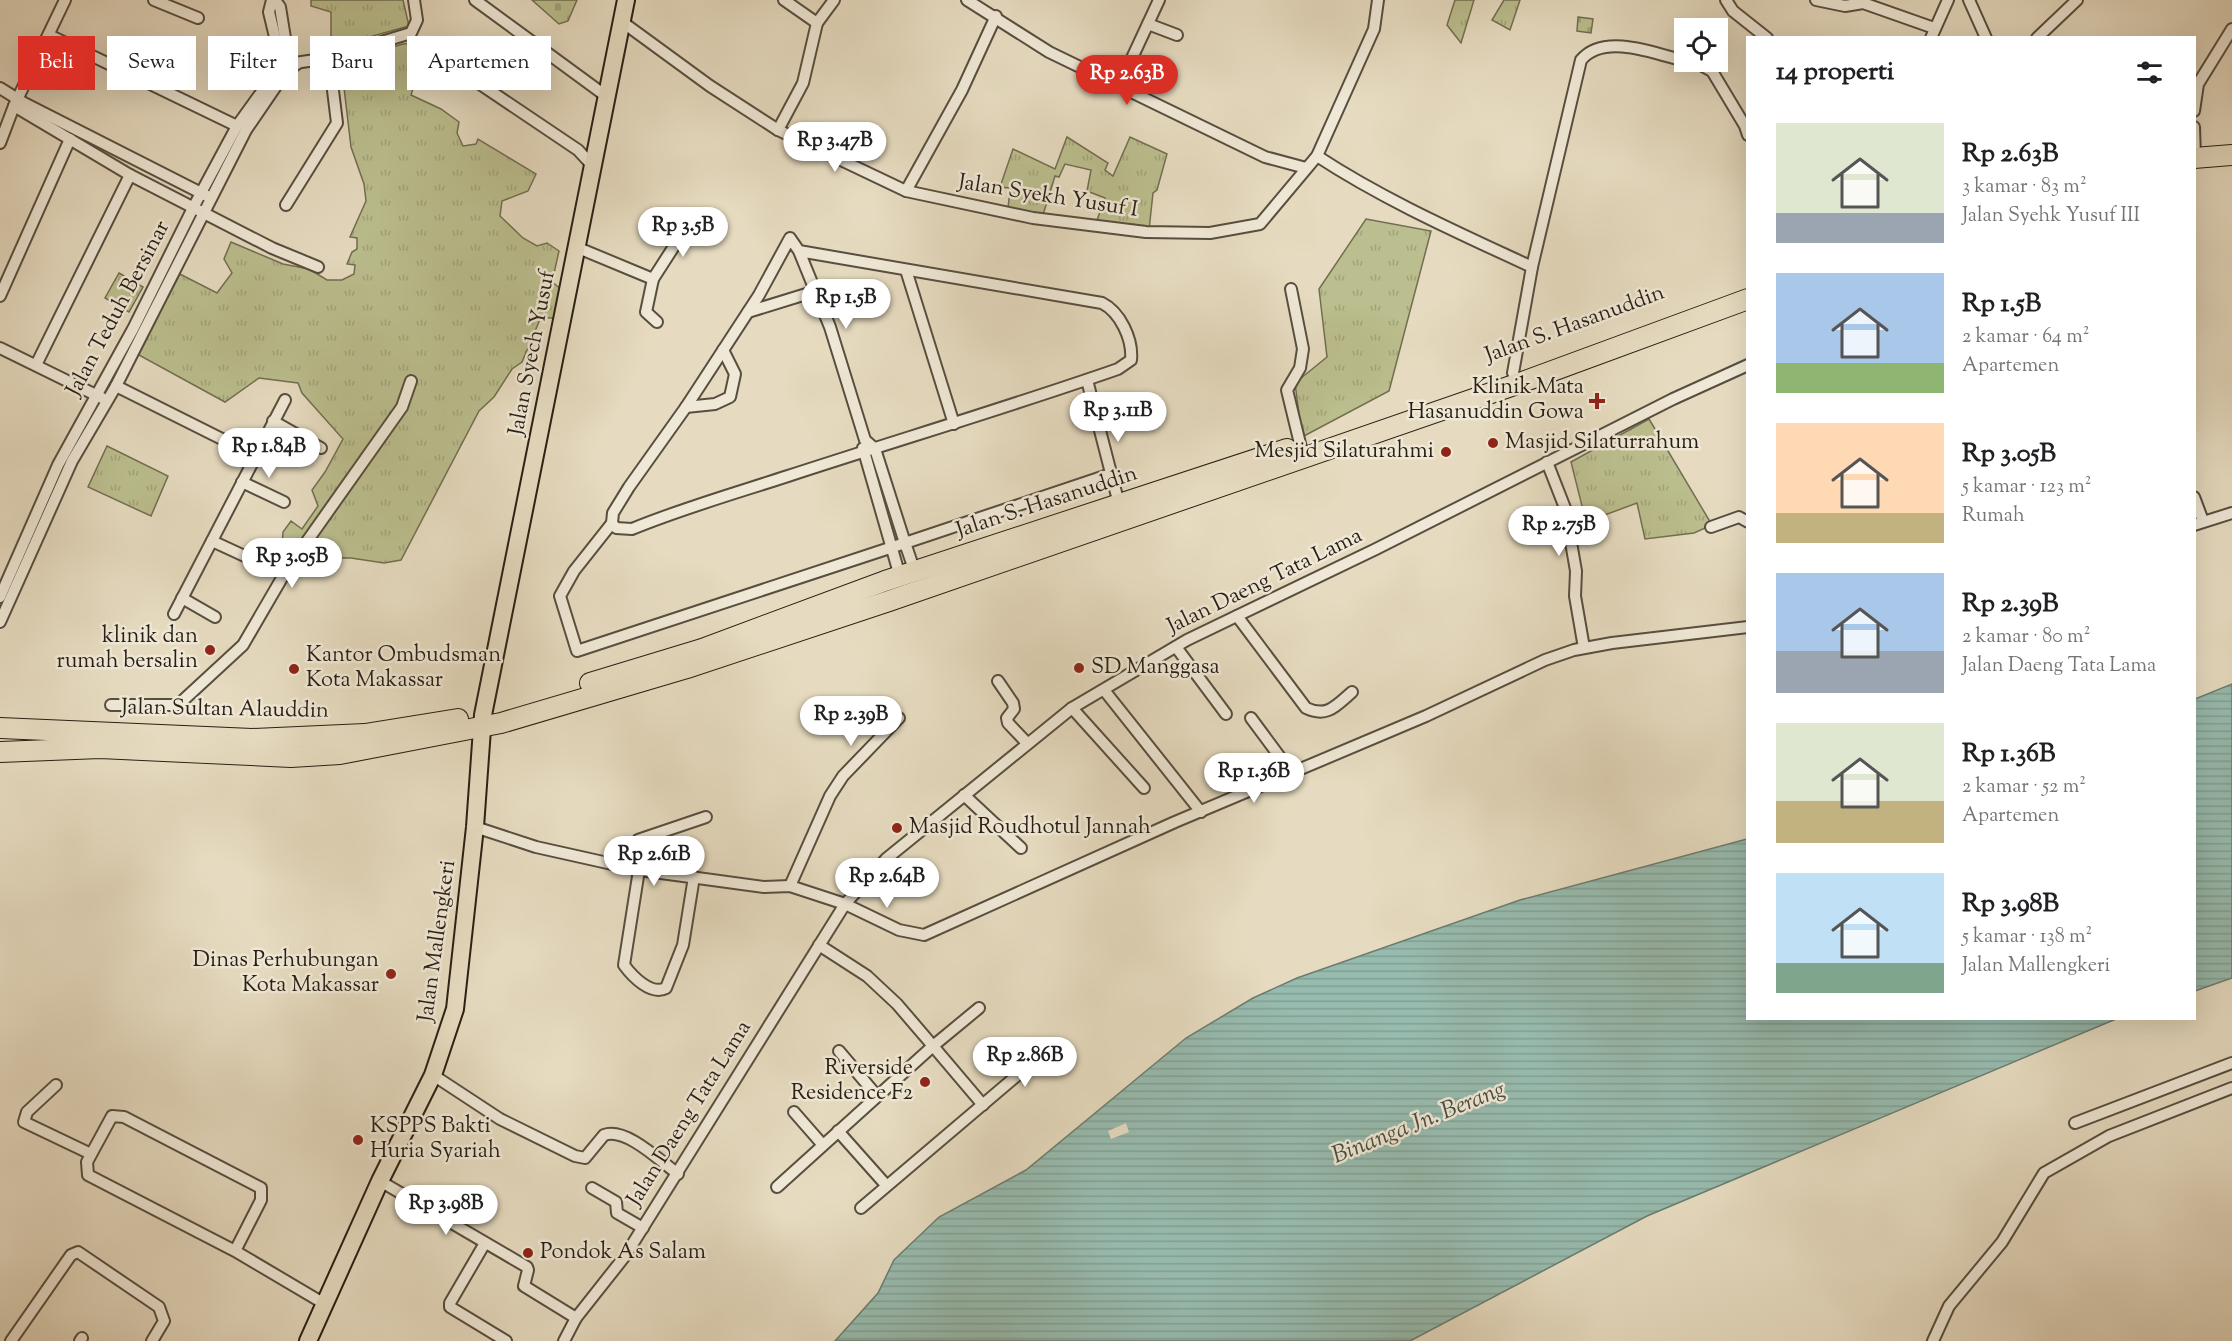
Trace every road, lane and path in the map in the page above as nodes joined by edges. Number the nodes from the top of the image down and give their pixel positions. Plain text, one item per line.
1 (65, 0) edge
2 (154, 0) edge
3 (274, 0) edge
4 (414, 0) edge
5 (475, 0) edge
6 (626, 0) edge
7 (784, 0) edge
8 (834, 0) edge
9 (967, 0) edge
10 (1158, 0) edge
11 (1378, 0) edge
12 (1726, 0) edge
13 (1816, 0) edge
14 (1948, 0) edge
15 (1969, 0) edge
16 (2077, 0) edge
17 (996, 16) junction
18 (198, 18) dead end
19 (621, 21) junction
20 (817, 23) junction
21 (1148, 24) junction
22 (2232, 28) edge
23 (1932, 33) edge
24 (49, 35) junction
25 (1177, 35) dead end
26 (277, 36) edge
27 (1764, 36) edge
28 (1985, 36) edge
29 (2039, 36) edge
30 (395, 38) edge
31 (1674, 58) edge
32 (1713, 72) edge
33 (1119, 86) junction
34 (0, 88) edge
35 (268, 90) edge
36 (272, 90) edge
37 (333, 90) edge
38 (489, 90) edge
39 (606, 96) junction
40 (2196, 98) edge
41 (16, 103) junction
42 (237, 126) junction
43 (777, 129) junction
44 (1746, 129) edge
45 (70, 139) junction
46 (0, 143) edge
47 (2232, 154) edge
48 (1317, 156) junction
49 (2196, 158) edge
50 (591, 164) junction
51 (2232, 167) edge
52 (1306, 168) junction
53 (2196, 169) edge
54 (130, 176) junction
55 (906, 191) junction
56 (206, 196) junction
57 (286, 205) dead end
58 (200, 209) junction
59 (689, 223) dead end
60 (576, 247) junction
61 (799, 250) junction
62 (318, 267) dead end
63 (1532, 267) junction
64 (906, 270) junction
65 (653, 279) junction
66 (1292, 289) dead end
67 (816, 291) junction
68 (1746, 291) edge
69 (0, 296) edge
70 (1746, 300) edge
71 (748, 312) junction
72 (657, 322) dead end
73 (0, 348) edge
74 (723, 350) junction
75 (36, 365) junction
76 (1746, 366) edge
77 (1542, 369) junction
78 (1513, 373) junction
79 (1087, 380) junction
80 (411, 381) dead end
81 (116, 386) junction
82 (1485, 389) junction
83 (102, 398) junction
84 (285, 400) dead end
85 (686, 407) junction
86 (273, 421) junction
87 (954, 424) junction
88 (865, 440) junction
89 (321, 448) dead end
90 (875, 449) junction
91 (1302, 451) junction
92 (862, 453) junction
93 (254, 455) junction
94 (1548, 462) junction
95 (1111, 474) junction
96 (242, 482) junction
97 (284, 502) dead end
98 (2196, 507) edge
99 (1122, 512) junction
100 (2232, 513) edge
101 (1746, 521) edge
102 (612, 523) junction
103 (2199, 523) edge
104 (1711, 527) dead end
105 (212, 541) junction
106 (905, 543) junction
107 (892, 547) junction
108 (251, 560) dead end
109 (910, 583) junction
110 (0, 597) edge
111 (182, 598) junction
112 (174, 614) dead end
113 (1237, 616) junction
114 (215, 617) dead end
115 (0, 622) edge
116 (1746, 627) edge
117 (1176, 646) junction
118 (1584, 648) junction
119 (705, 654) joint
120 (998, 681) dead end
121 (1104, 690) junction
122 (1352, 692) dead end
123 (111, 705) dead end
124 (1072, 708) junction
125 (1226, 714) dead end
126 (899, 718) dead end
127 (1251, 718) dead end
128 (482, 725) junction
129 (0, 728) edge
130 (101, 741) junction
131 (1027, 743) junction
132 (0, 752) edge
133 (1291, 772) junction
134 (1144, 788) dead end
135 (964, 795) junction
136 (1201, 812) junction
137 (706, 817) dead end
138 (475, 827) junction
139 (1021, 849) dead end
140 (623, 867) junction
141 (639, 870) junction
142 (694, 878) junction
143 (790, 886) junction
144 (845, 904) junction
145 (819, 945) junction
146 (979, 1008) dead end
147 (933, 1046) junction
148 (1047, 1050) dead end
149 (839, 1051) dead end
150 (2232, 1063) edge
151 (433, 1075) junction
152 (56, 1085) dead end
153 (2232, 1088) edge
154 (877, 1096) junction
155 (983, 1105) junction
156 (794, 1112) dead end
157 (2075, 1123) dead end
158 (838, 1131) junction
159 (822, 1144) junction
160 (91, 1154) junction
161 (678, 1174) junction
162 (380, 1181) junction
163 (886, 1185) junction
164 (777, 1187) dead end
165 (592, 1188) dead end
166 (861, 1208) dead end
167 (643, 1228) junction
168 (485, 1243) junction
169 (235, 1251) junction
170 (323, 1303) junction
171 (576, 1318) junction
172 (311, 1340) edge
173 (11, 1341) edge
174 (152, 1341) edge
175 (506, 1341) edge
176 (564, 1341) edge
177 (1933, 1341) edge

1 - 24 street
2 - 18 street
3 - 26 street
4 - 30 street
5 - 39 street
6 - 19 main road, Jalan Syech Yusuf
7 - 20 street
8 - 20 street
9 - 17 street
10 - 21 street
11 - 48 street, Jalan Syekh Yusuf I
12 - 27 street
13 - 23 street
14 - 23 street
15 - 28 street
16 - 29 street
17 - 33 street
17 - 55 street
19 - 39 main road, Jalan Syech Yusuf
19 - 43 street, Jalan Syekh Yusuf I
20 - 43 street
21 - 25 street
21 - 33 street
22 - 40 street
24 - 41 street
24 - 42 street
31 - 63 street
32 - 44 street
33 - 52 street
34 - 41 street
35 - 42 street, Jalan Teduh Bersinar
36 - 56 street, Jalan Teduh Bersinar
37 - 57 street
38 - 50 street
39 - 50 main road, Jalan Syech Yusuf
41 - 45 street
41 - 46 street
41 - 56 street
42 - 56 street, Jalan Teduh Bersinar
43 - 55 street, Jalan Syekh Yusuf I
45 - 54 street
45 - 69 street
47 - 49 highway
48 - 52 street, Jalan Syekh Yusuf I
48 - 63 street
50 - 60 main road, Jalan Syech Yusuf
51 - 53 highway
52 - 55 street, Jalan Syekh Yusuf I
54 - 58 street
54 - 75 street
56 - 58 street, Jalan Teduh Bersinar
58 - 62 street, Jalan Teduh Bersinar
58 - 81 street, Jalan Teduh Bersinar
58 - 83 street, Jalan Teduh Bersinar
59 - 65 street
60 - 65 street
60 - 128 main road, Jalan Syech Yusuf
61 - 64 street
61 - 67 street
61 - 71 street
63 - 78 street
64 - 79 street
64 - 87 street
65 - 72 street
66 - 91 street
67 - 71 street
67 - 88 street
68 - 77 highway, Jalan S. Hasanuddin
70 - 77 highway, Jalan S. Hasanuddin
71 - 74 street
73 - 75 street
74 - 85 street
74 - 85 street
75 - 83 street
76 - 94 street, Jalan Daeng Tata Lama
77 - 78 highway, Jalan S. Hasanuddin
77 - 82 highway, Jalan S. Hasanuddin
78 - 82 highway, Jalan S. Hasanuddin
79 - 87 street
79 - 95 street
80 - 123 street
81 - 83 street, Jalan Teduh Bersinar
81 - 93 street
82 - 91 highway, Jalan S. Hasanuddin
83 - 110 street, Jalan Teduh Bersinar
83 - 115 street, Jalan Teduh Bersinar
84 - 86 street
85 - 102 street
86 - 89 street
86 - 93 street
87 - 90 street
88 - 90 street
88 - 92 street
90 - 92 street
90 - 106 street
91 - 99 highway, Jalan S. Hasanuddin
92 - 102 street
92 - 107 street
93 - 96 street
94 - 113 street, Jalan Daeng Tata Lama
94 - 118 street
95 - 99 street
95 - 106 street
96 - 97 street
96 - 105 street
98 - 103 street
99 - 109 highway, Jalan S. Hasanuddin
100 - 103 street
101 - 104 street
102 - 107 street
105 - 108 street
105 - 111 street
106 - 107 street
106 - 109 street
107 - 109 street
109 - 119 highway, Jalan S. Hasanuddin
111 - 112 street
111 - 114 street
113 - 117 street, Jalan Daeng Tata Lama
113 - 122 street
116 - 118 street
117 - 121 street, Jalan Daeng Tata Lama
117 - 125 street
118 - 133 street
119 - 128 highway, Jalan Sultan Alauddin
120 - 131 street
121 - 124 street, Jalan Daeng Tata Lama
121 - 136 street
124 - 131 street, Jalan Daeng Tata Lama
124 - 134 street
126 - 143 street
127 - 133 street
128 - 130 highway, Jalan Sultan Alauddin
128 - 138 main road, Jalan Mallengkeri
129 - 130 highway, Jalan Sultan Alauddin
130 - 132 highway, Jalan Sultan Alauddin
131 - 135 street, Jalan Daeng Tata Lama
133 - 136 street
135 - 139 street
135 - 144 street, Jalan Daeng Tata Lama
136 - 144 street
137 - 140 street
138 - 140 street
138 - 151 main road, Jalan Mallengkeri
140 - 141 street
141 - 142 street
141 - 142 street
142 - 143 street
143 - 144 street
144 - 145 street, Jalan Daeng Tata Lama
145 - 147 street
145 - 161 street, Jalan Daeng Tata Lama
146 - 147 street
147 - 154 street
147 - 155 street
148 - 155 street
149 - 154 street
150 - 157 street
151 - 161 street
151 - 162 main road, Jalan Mallengkeri
152 - 160 street
153 - 177 street
154 - 158 street
155 - 163 street
156 - 159 street
158 - 159 street
158 - 163 street
159 - 164 street
160 - 169 street
160 - 169 street
161 - 167 street, Jalan Daeng Tata Lama
162 - 168 street
162 - 170 main road, Jalan Mallengkeri
163 - 166 street
165 - 167 street
167 - 171 street, Jalan Daeng Tata Lama
168 - 171 street
168 - 175 street
169 - 170 street
170 - 172 main road, Jalan Mallengkeri
171 - 176 street, Jalan Daeng Tata Lama
173 - 174 street

